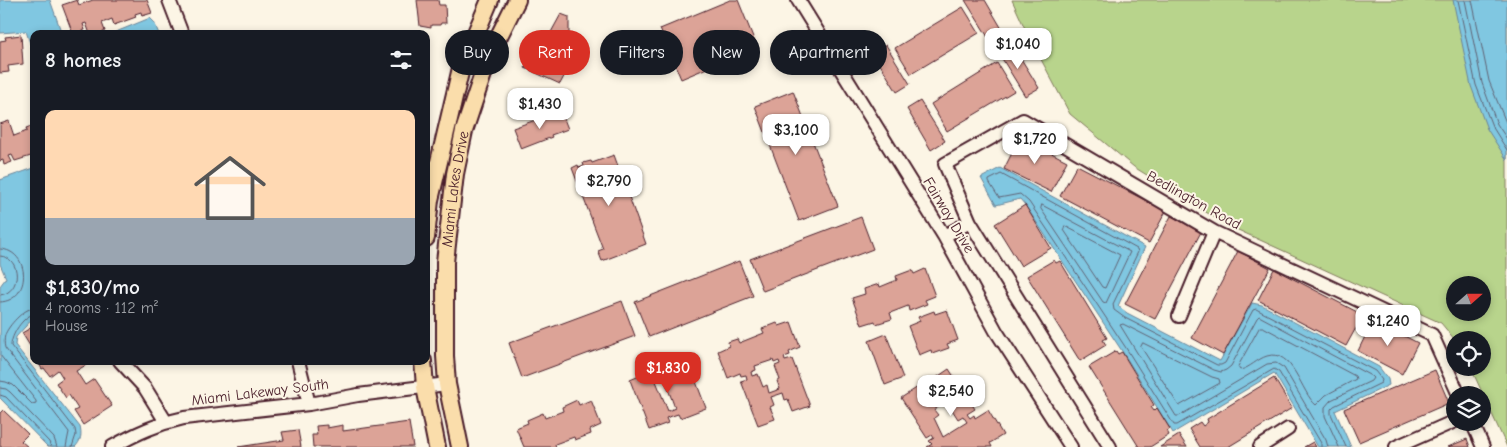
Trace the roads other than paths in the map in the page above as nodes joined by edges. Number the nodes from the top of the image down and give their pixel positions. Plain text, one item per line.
1 (169, 0) edge
2 (490, 0) edge
3 (517, 0) edge
4 (798, 0) edge
5 (180, 30) edge
6 (430, 200) edge
7 (970, 222) junction
8 (1214, 232) junction
9 (944, 236) junction
10 (1179, 316) dead end
11 (124, 365) edge
12 (302, 365) edge
13 (423, 365) edge
14 (447, 384) junction
15 (1455, 386) edge
16 (425, 387) junction
17 (309, 404) junction
18 (166, 422) junction
19 (1446, 425) edge
20 (1288, 429) dead end
21 (1476, 431) edge
22 (112, 447) edge
23 (437, 447) edge
24 (460, 447) edge
25 (1071, 447) edge
26 (1110, 447) edge
27 (1260, 447) edge
28 (1396, 447) edge
29 (1483, 447) edge

1 - 5 street
2 - 6 main road, Miami Lakes Drive
3 - 14 main road, Miami Lakes Drive
4 - 9 street, Fairway Drive
7 - 8 street, Bedlington Road
7 - 9 street
7 - 26 street, Bedlington Road
8 - 10 street
8 - 15 street, Bedlington Road
9 - 25 street, Fairway Drive
11 - 18 street
12 - 17 street
13 - 16 main road
14 - 16 street, Miami Lakeway South
14 - 24 main road, Miami Lakes Drive
16 - 17 street, Miami Lakeway South
16 - 23 main road
17 - 18 street, Miami Lakeway South
18 - 22 street, Miami Lakeway South
19 - 28 street
20 - 27 street
21 - 29 street

